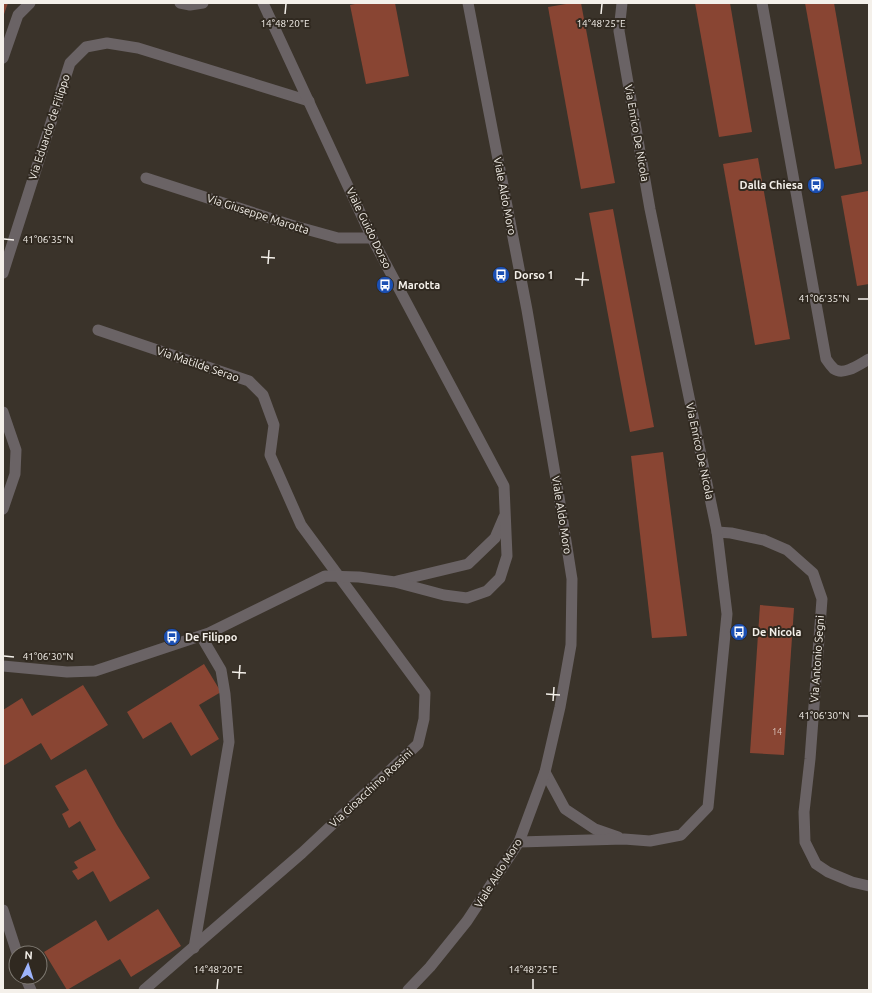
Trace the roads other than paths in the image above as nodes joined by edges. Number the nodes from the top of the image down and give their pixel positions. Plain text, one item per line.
1 (30, 3) edge
2 (180, 3) edge
3 (203, 3) edge
4 (263, 3) edge
5 (468, 3) edge
6 (622, 3) edge
7 (762, 3) edge
8 (3, 58) edge
9 (309, 101) junction
10 (146, 178) dead end
11 (372, 238) junction
12 (3, 273) edge
13 (98, 330) dead end
14 (869, 359) edge
15 (3, 412) edge
16 (3, 509) edge
17 (505, 514) junction
18 (717, 532) junction
19 (338, 576) junction
20 (395, 582) junction
21 (201, 636) junction
22 (3, 666) edge
23 (545, 772) junction
24 (624, 839) junction
25 (519, 842) junction
26 (869, 886) edge
27 (3, 910) edge
28 (14, 945) edge
29 (194, 948) junction
30 (144, 990) edge
31 (408, 990) edge

1 - 8 street
2 - 3 street
4 - 9 street, Viale Guido Dorso
5 - 23 street, Viale Aldo Moro
6 - 18 street, Via Enrico De Nicola
7 - 14 street
9 - 11 street, Viale Guido Dorso
9 - 12 street, Via Eduardo de Filippo
10 - 11 street, Via Giuseppe Marotta
11 - 17 street, Viale Guido Dorso
13 - 19 street, Via Matilde Serao
15 - 16 street
17 - 20 street, Viale Guido Dorso
17 - 20 street, Viale Guido Dorso
18 - 24 street, Via Enrico De Nicola
18 - 26 street, Via Antonio Segni
19 - 20 street, Viale Guido Dorso
19 - 21 street, Viale Guido Dorso
19 - 29 street, Via Gioacchino Rossini
21 - 22 street, Viale Guido Dorso
21 - 29 street
23 - 24 street
23 - 25 street, Viale Aldo Moro
24 - 25 street
25 - 31 street, Viale Aldo Moro
27 - 28 street
29 - 30 street, Via Gioacchino Rossini

